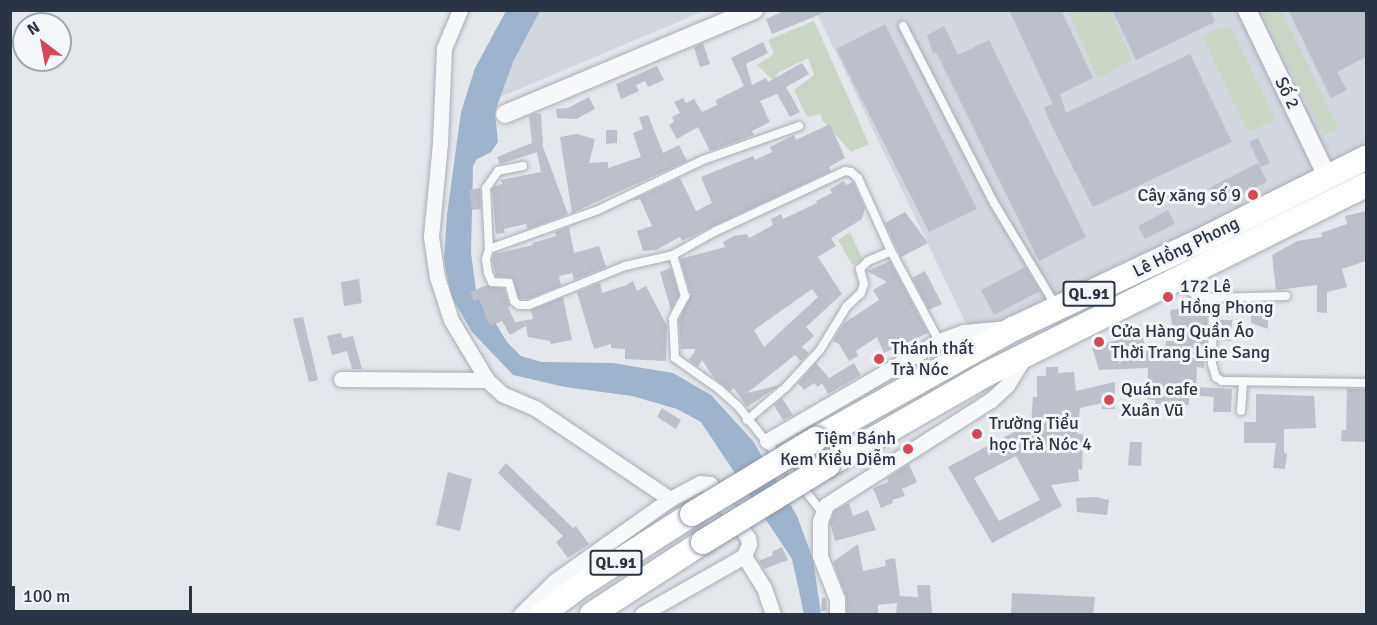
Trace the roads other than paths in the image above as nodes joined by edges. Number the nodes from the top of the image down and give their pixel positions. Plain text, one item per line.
1 (460, 10) edge
2 (754, 10) edge
3 (1247, 10) edge
4 (903, 26) dead end
5 (505, 114) dead end
6 (799, 126) dead end
7 (1366, 158) edge
8 (523, 166) dead end
9 (1327, 176) junction
10 (1366, 185) edge
11 (1337, 197) junction
12 (489, 249) junction
13 (891, 251) junction
14 (673, 255) junction
15 (1176, 282) junction
16 (1286, 296) dead end
17 (1213, 298) junction
18 (1058, 309) junction
19 (1015, 328) junction
20 (939, 341) junction
21 (1026, 355) junction
22 (341, 379) dead end
23 (1243, 381) junction
24 (1366, 383) edge
25 (494, 386) junction
26 (1241, 411) dead end
27 (747, 420) junction
28 (767, 441) junction
29 (670, 500) junction
30 (822, 512) junction
31 (744, 556) junction
32 (556, 592) junction
33 (521, 615) edge
34 (542, 615) edge
35 (592, 615) edge
36 (642, 615) edge
37 (773, 615) edge
38 (837, 615) edge

1 - 25 street
2 - 5 street
3 - 9 street, Số 2
4 - 18 lane
6 - 12 lane
7 - 9 highway, Lê Hồng Phong / QL.91
8 - 12 lane
9 - 11 highway
9 - 18 highway, Lê Hồng Phong / QL.91
10 - 11 highway, Lê Hồng Phong / QL.91
11 - 15 highway, Lê Hồng Phong / QL.91
12 - 14 lane
13 - 14 lane
13 - 20 lane
13 - 27 lane
14 - 27 lane
15 - 17 lane
15 - 21 highway, Lê Hồng Phong / QL.91
16 - 17 lane
17 - 23 lane
18 - 19 highway, Lê Hồng Phong / QL.91
19 - 20 street
19 - 32 highway, Lê Hồng Phong / QL.91, bridge
20 - 28 street
21 - 30 street
21 - 35 highway, Lê Hồng Phong / QL.91, bridge
22 - 25 street
23 - 24 lane
23 - 26 lane
25 - 29 street
27 - 28 lane
28 - 30 lane
29 - 31 street
29 - 32 street
30 - 38 street
31 - 36 street
31 - 37 street
32 - 33 street
32 - 34 highway, QL.91

